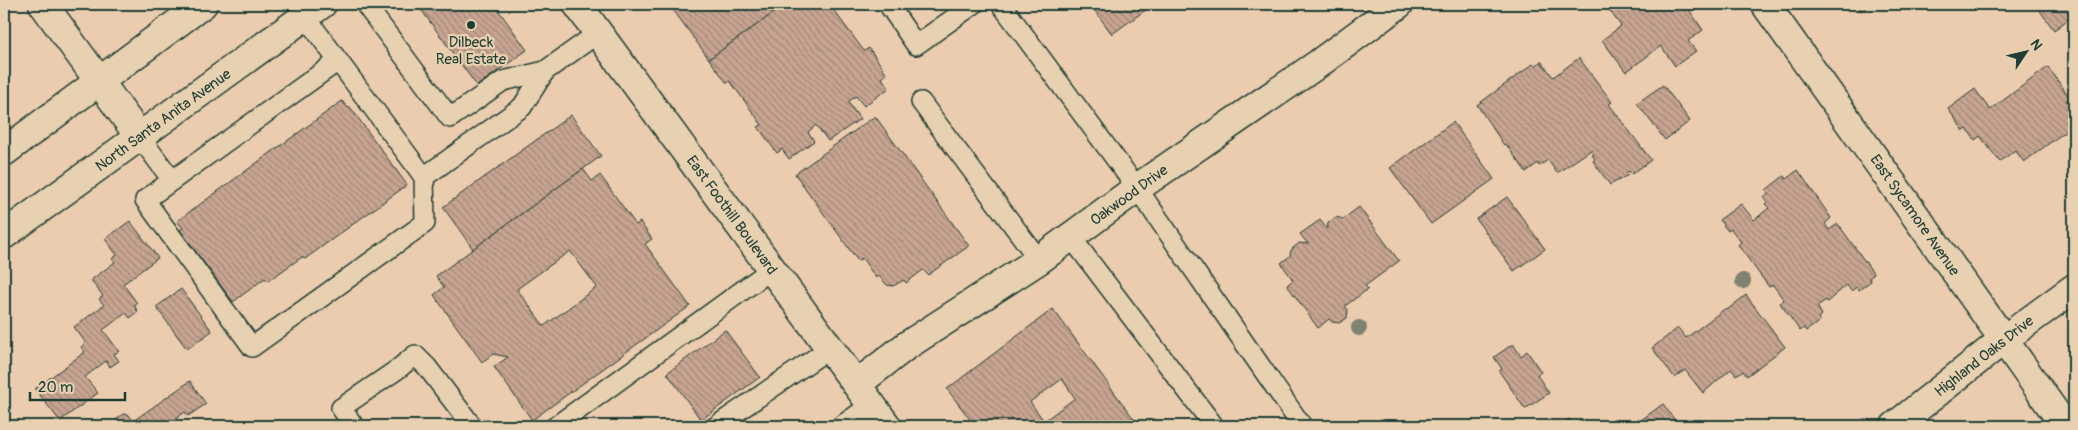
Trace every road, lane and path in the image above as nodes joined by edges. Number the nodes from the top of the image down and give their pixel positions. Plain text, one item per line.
1 (44, 4) edge
2 (203, 4) edge
3 (366, 4) edge
4 (577, 4) edge
5 (888, 4) edge
6 (974, 4) edge
7 (1001, 4) edge
8 (1399, 4) edge
9 (1765, 4) edge
10 (313, 10) edge
11 (598, 33) junction
12 (338, 61) junction
13 (544, 71) junction
14 (99, 82) junction
15 (921, 102) dead end
16 (139, 136) junction
17 (4, 152) edge
18 (424, 177) junction
19 (172, 180) junction
20 (1137, 188) junction
21 (4, 235) edge
22 (1071, 237) junction
23 (1038, 260) junction
24 (772, 269) junction
25 (2074, 288) edge
26 (2003, 340) junction
27 (830, 348) junction
28 (864, 394) junction
29 (354, 426) edge
30 (472, 426) edge
31 (556, 426) edge
32 (716, 426) edge
33 (842, 426) edge
34 (887, 426) edge
35 (1214, 426) edge
36 (1302, 426) edge
37 (1895, 426) edge
38 (2065, 426) edge

1 - 14 street
2 - 14 street
3 - 13 lane
4 - 11 street, East Foothill Boulevard
5 - 6 lane
7 - 20 lane
8 - 20 street, Oakwood Drive
9 - 26 street, East Sycamore Avenue
10 - 12 lane
10 - 16 street, North Santa Anita Avenue
11 - 13 lane
11 - 24 street, East Foothill Boulevard
12 - 18 lane
12 - 19 lane
13 - 18 lane
14 - 16 street
14 - 17 street
15 - 23 lane
16 - 19 lane
16 - 21 street, North Santa Anita Avenue
18 - 19 lane
20 - 22 street, Oakwood Drive
20 - 36 lane
22 - 23 street, Oakwood Drive
22 - 35 lane
23 - 28 street, Oakwood Drive
24 - 27 street, East Foothill Boulevard
24 - 31 lane
25 - 26 street, Highland Oaks Drive
26 - 37 street, Highland Oaks Drive
26 - 38 street, East Sycamore Avenue
27 - 28 street, East Foothill Boulevard
27 - 32 lane
28 - 33 lane
28 - 34 street, East Foothill Boulevard
29 - 30 lane

